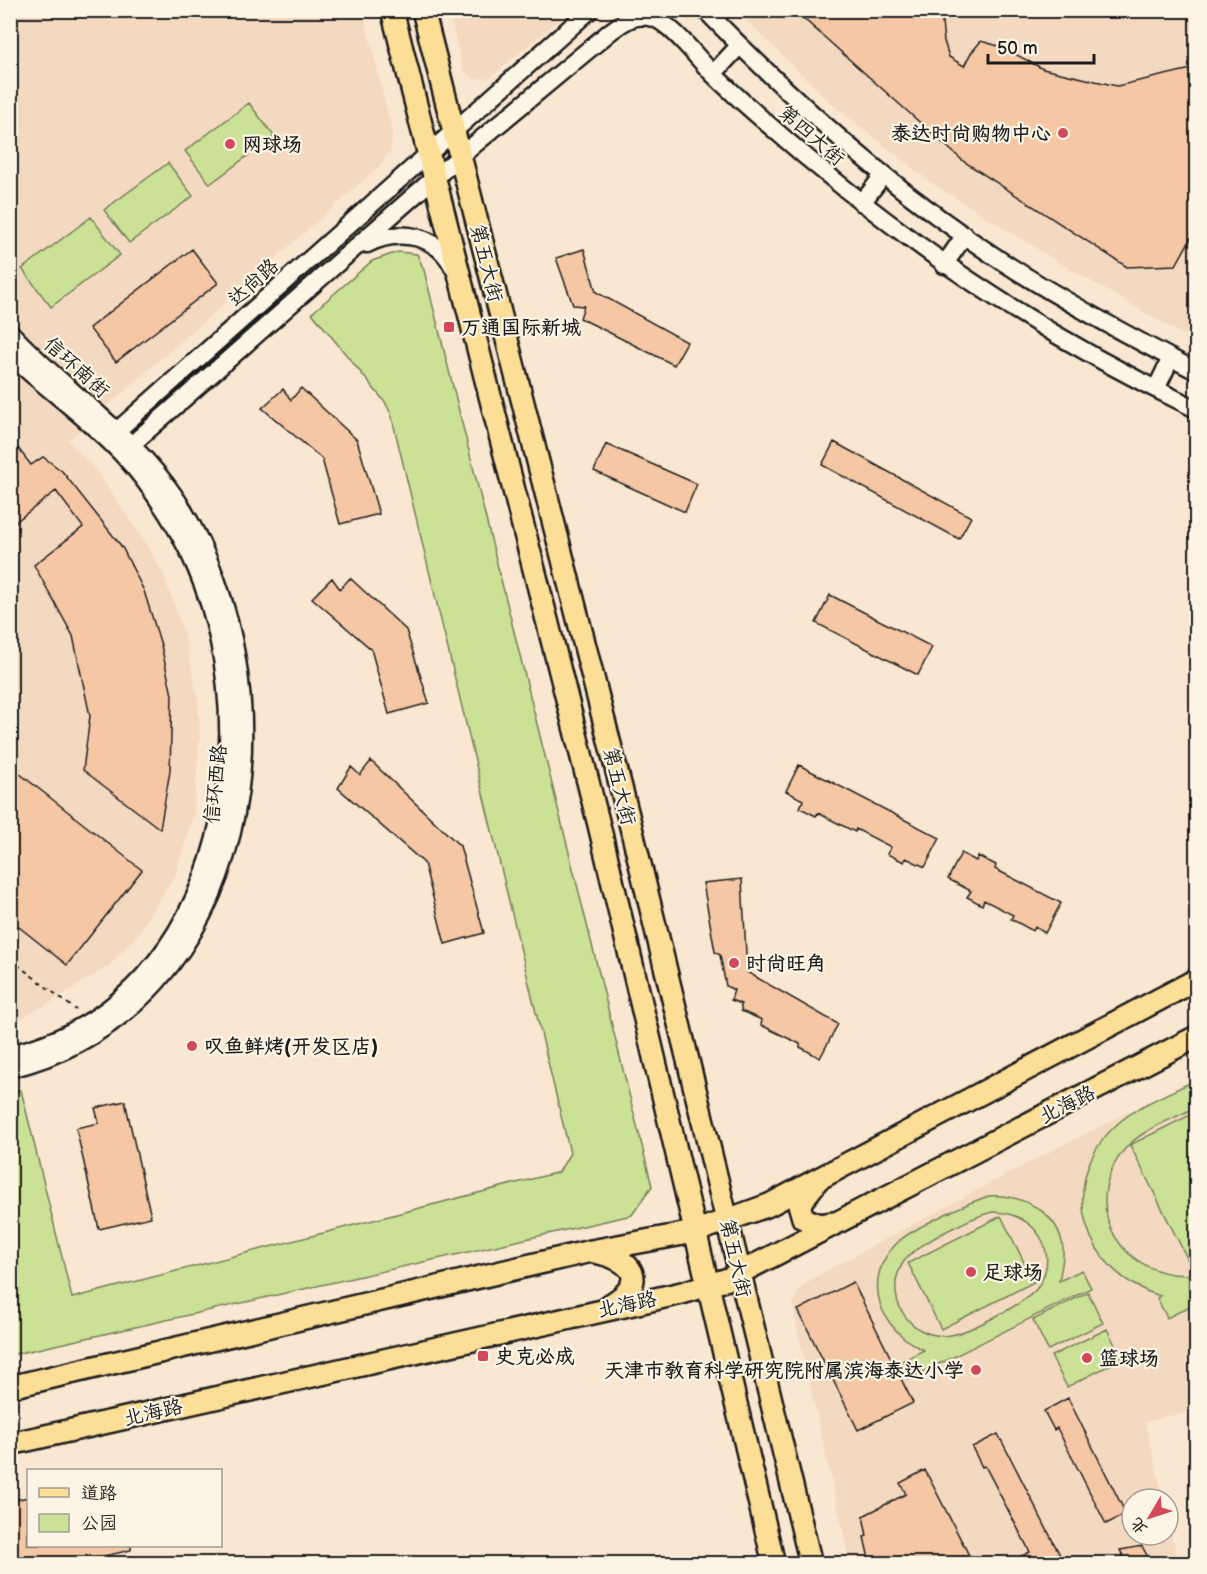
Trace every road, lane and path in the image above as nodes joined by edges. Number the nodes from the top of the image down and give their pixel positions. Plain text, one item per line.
1 (392, 10) edge
2 (423, 10) edge
3 (590, 10) edge
4 (705, 10) edge
5 (739, 46) junction
6 (713, 75) junction
7 (453, 132) junction
8 (427, 155) junction
9 (460, 157) junction
10 (884, 174) junction
11 (433, 179) junction
12 (862, 203) junction
13 (965, 235) junction
14 (345, 256) junction
15 (944, 265) junction
16 (459, 279) junction
17 (10, 332) edge
18 (10, 355) edge
19 (1171, 358) junction
20 (1197, 371) edge
21 (1156, 389) junction
22 (1197, 408) edge
23 (112, 435) junction
24 (127, 449) junction
25 (10, 959) edge
26 (1197, 980) edge
27 (90, 1021) junction
28 (1197, 1037) edge
29 (10, 1054) edge
30 (10, 1069) edge
31 (713, 1165) junction
32 (825, 1176) junction
33 (769, 1205) junction
34 (846, 1219) junction
35 (720, 1236) junction
36 (636, 1243) junction
37 (789, 1248) junction
38 (591, 1251) junction
39 (699, 1252) junction
40 (723, 1278) junction
41 (651, 1299) junction
42 (604, 1308) junction
43 (752, 1331) junction
44 (720, 1338) junction
45 (10, 1387) edge
46 (10, 1444) edge
47 (774, 1563) edge
48 (811, 1563) edge

1 - 8 main road, 第五大街
2 - 7 main road, 第五大街
3 - 7 street
4 - 5 street, 第四大街
5 - 6 street
5 - 10 street, 第四大街
6 - 9 street, 第四大街
6 - 12 street, 第四大街
7 - 8 street
7 - 9 main road, 第五大街
8 - 11 main road, 第五大街
8 - 23 street, 达尚路
9 - 11 street, 第四大街
9 - 31 main road, 第五大街
10 - 12 street
10 - 13 street, 第四大街
11 - 14 street
11 - 16 main road, 第五大街
12 - 15 street, 第四大街
13 - 15 street
13 - 19 street, 第四大街
14 - 16 street
14 - 24 street
15 - 21 street, 第四大街
16 - 35 main road, 第五大街
17 - 23 street, 信环南街
18 - 23 street, 信环南街
19 - 20 street, 第四大街
19 - 21 street
21 - 22 street, 第四大街
23 - 24 street, 信环西路
24 - 27 street, 信环西路
24 - 30 street, 信环西路
25 - 27 path
26 - 32 main road
27 - 29 street, 信环西路
28 - 34 main road, 北海路
31 - 33 main road
31 - 35 main road, 第五大街
32 - 33 main road
32 - 34 main road
33 - 35 main road
34 - 37 main road, 北海路
35 - 36 main road
35 - 37 main road
35 - 39 main road, 第五大街
35 - 40 main road, 第五大街
36 - 38 main road
36 - 39 main road
37 - 40 main road, 北海路
37 - 43 main road
38 - 42 main road
38 - 45 main road
39 - 40 main road, 第五大街
40 - 41 main road, 北海路
40 - 43 main road, 第五大街
40 - 44 main road, 第五大街
41 - 42 main road, 北海路
41 - 44 main road
42 - 46 main road, 北海路
43 - 48 main road, 第五大街
44 - 47 main road, 第五大街

